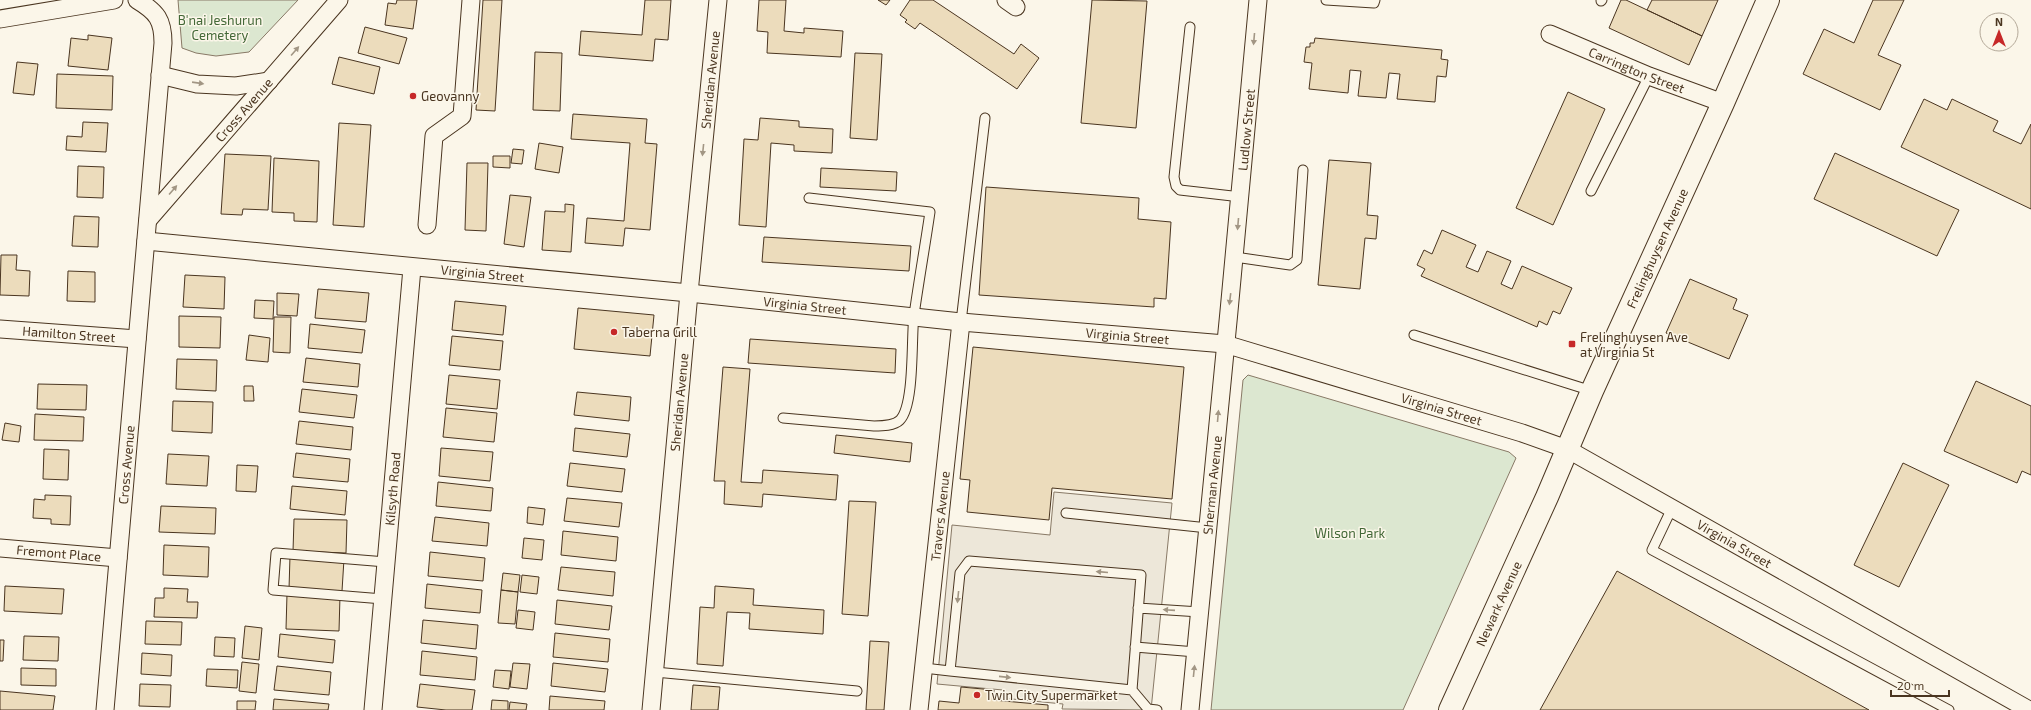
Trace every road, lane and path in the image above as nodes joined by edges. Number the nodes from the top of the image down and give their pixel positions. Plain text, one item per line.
1 (114, 0) edge
2 (137, 0) edge
3 (339, 0) edge
4 (471, 0) edge
5 (718, 0) edge
6 (1258, 0) edge
7 (1326, 0) edge
8 (1375, 0) edge
9 (1768, 0) edge
10 (0, 19) edge
11 (1190, 27) dead end
12 (1550, 34) dead end
13 (160, 75) junction
14 (1649, 76) junction
15 (269, 81) junction
16 (1723, 103) junction
17 (985, 118) dead end
18 (1303, 170) dead end
19 (1591, 191) dead end
20 (1241, 197) junction
21 (809, 198) dead end
22 (148, 220) junction
23 (427, 225) dead end
24 (146, 241) junction
25 (1235, 258) junction
26 (412, 268) junction
27 (689, 294) junction
28 (914, 317) junction
29 (961, 322) junction
30 (0, 329) edge
31 (1414, 335) dead end
32 (137, 339) junction
33 (1225, 344) junction
34 (1592, 391) junction
35 (784, 418) dead end
36 (1567, 449) junction
37 (1547, 497) joint
38 (1672, 508) junction
39 (1066, 513) dead end
40 (1208, 528) junction
41 (0, 548) edge
42 (118, 558) junction
43 (386, 562) junction
44 (383, 599) junction
45 (1138, 608) junction
46 (1200, 612) junction
47 (1135, 647) junction
48 (1196, 652) junction
49 (924, 668) junction
50 (950, 671) junction
51 (655, 672) junction
52 (1132, 690) junction
53 (857, 691) dead end
54 (2022, 708) edge
55 (105, 710) edge
56 (373, 710) edge
57 (651, 710) edge
58 (919, 710) edge
59 (1158, 710) edge
60 (1190, 710) edge
61 (1450, 710) edge
62 (1949, 710) edge

1 - 10 street
2 - 13 street, Cross Avenue
15 -> 3 street, Cross Avenue
4 - 23 street
5 -> 27 street, Sheridan Avenue
6 -> 20 street, Ludlow Street
7 - 8 lane
9 - 16 main road, Frelinghuysen Avenue
11 - 20 lane
12 - 14 street, Carrington Street
13 -> 15 street
13 - 22 street, Cross Avenue
14 - 16 street, Carrington Street
14 - 19 lane
22 -> 15 street, Cross Avenue
16 - 34 main road, Frelinghuysen Avenue
17 - 29 lane
18 - 25 lane
20 -> 25 street, Ludlow Street
21 - 28 lane
22 - 24 street, Cross Avenue
24 - 26 street, Virginia Street
24 - 32 street, Cross Avenue
25 -> 33 street, Sherman Avenue
26 - 27 street, Virginia Street
26 - 43 street, Kilsyth Road
27 - 28 street, Virginia Street
27 - 51 street, Sheridan Avenue
28 - 29 street, Virginia Street
28 - 35 lane
29 - 33 street, Virginia Street
29 - 49 street, Travers Avenue
30 - 32 street, Hamilton Street
31 - 34 lane
32 - 42 street, Cross Avenue
33 - 36 street, Virginia Street
40 -> 33 street, Sherman Avenue
34 - 36 main road, Frelinghuysen Avenue
36 - 37 main road, Frelinghuysen Avenue
36 - 38 street, Virginia Street
37 - 61 main road, Newark Avenue
38 - 54 street, Virginia Street
38 - 62 lane
39 - 40 lane
40 - 46 street, Sherman Avenue
41 - 42 street, Fremont Place
42 - 55 street, Cross Avenue
43 - 44 street, Kilsyth Road
43 - 44 lane
44 - 56 street, Kilsyth Road
46 -> 45 lane
45 - 47 lane
45 -> 50 lane
46 - 48 street, Sherman Avenue
47 - 48 lane
47 - 52 lane
60 -> 48 street, Sherman Avenue
49 - 50 lane
49 - 58 street, Travers Avenue
50 -> 52 lane
51 - 53 lane
51 - 57 street, Sheridan Avenue
52 - 59 lane

